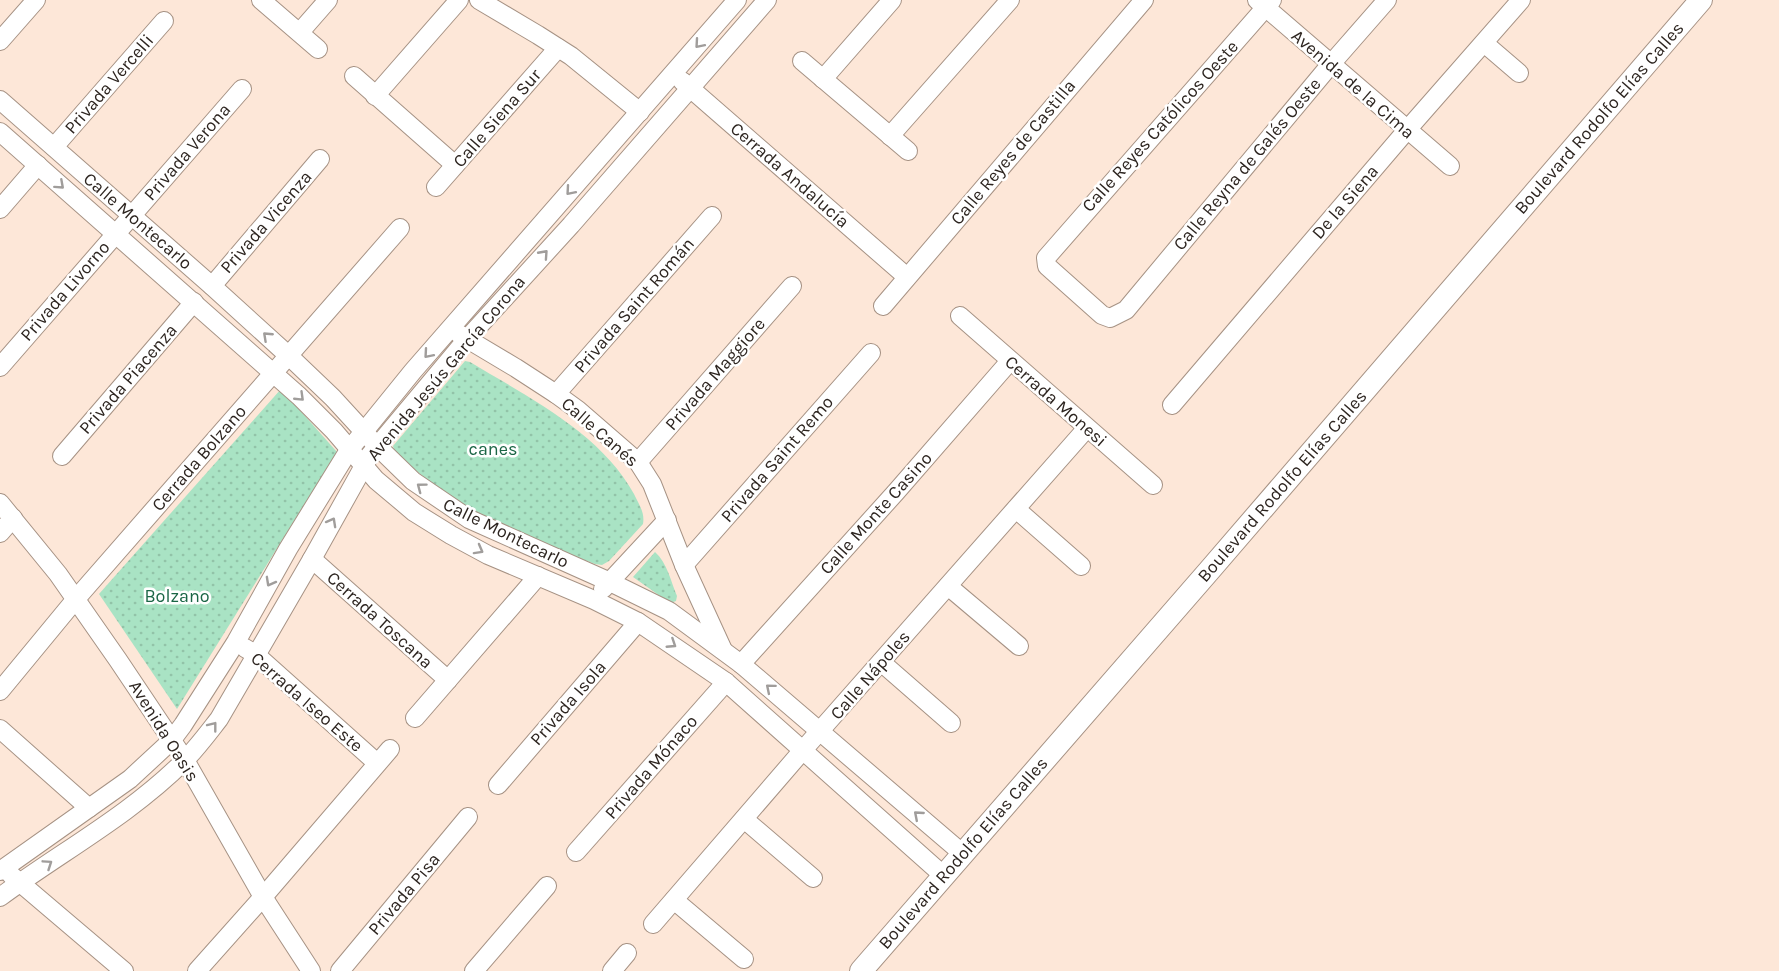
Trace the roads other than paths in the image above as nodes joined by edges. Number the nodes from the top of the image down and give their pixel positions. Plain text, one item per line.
1 (36, 0) edge
2 (261, 0) edge
3 (328, 0) edge
4 (459, 0) edge
5 (478, 0) edge
6 (737, 0) edge
7 (767, 0) edge
8 (892, 0) edge
9 (1010, 0) edge
10 (1144, 0) edge
11 (1387, 0) edge
12 (1521, 0) edge
13 (1701, 0) edge
14 (1265, 3) edge
15 (164, 21) dead end
16 (300, 32) junction
17 (0, 41) edge
18 (1484, 43) junction
19 (558, 48) junction
20 (318, 49) dead end
21 (802, 61) dead end
22 (1330, 64) junction
23 (1520, 73) dead end
24 (673, 74) junction
25 (354, 76) dead end
26 (823, 79) junction
27 (242, 89) dead end
28 (690, 89) junction
29 (375, 96) junction
30 (0, 100) edge
31 (640, 112) junction
32 (1407, 130) junction
33 (0, 132) edge
34 (890, 136) junction
35 (54, 147) junction
36 (908, 151) dead end
37 (320, 159) dead end
38 (38, 165) junction
39 (454, 165) junction
40 (1450, 166) dead end
41 (436, 187) dead end
42 (0, 209) edge
43 (131, 216) junction
44 (712, 216) dead end
45 (400, 228) dead end
46 (114, 234) junction
47 (907, 277) junction
48 (212, 286) junction
49 (792, 286) dead end
50 (194, 302) junction
51 (883, 306) dead end
52 (1102, 315) joint
53 (960, 316) dead end
54 (451, 327) junction
55 (467, 339) junction
56 (871, 353) dead end
57 (289, 356) junction
58 (1010, 361) junction
59 (0, 367) edge
60 (274, 372) junction
61 (556, 394) junction
62 (1172, 405) dead end
63 (1087, 428) junction
64 (363, 431) junction
65 (377, 447) junction
66 (349, 450) junction
67 (62, 456) dead end
68 (638, 462) junction
69 (363, 466) junction
70 (1153, 485) dead end
71 (0, 503) edge
72 (1016, 508) junction
73 (13, 518) junction
74 (667, 520) junction
75 (0, 533) edge
76 (312, 559) junction
77 (684, 565) junction
78 (1081, 566) dead end
79 (538, 576) junction
80 (610, 582) junction
81 (948, 586) junction
82 (75, 600) junction
83 (594, 600) junction
84 (638, 622) junction
85 (236, 642) junction
86 (1019, 646) dead end
87 (723, 650) junction
88 (255, 654) junction
89 (881, 662) junction
90 (741, 664) junction
91 (448, 680) junction
92 (726, 682) junction
93 (0, 691) edge
94 (415, 718) dead end
95 (951, 723) dead end
96 (0, 729) edge
97 (821, 732) junction
98 (171, 741) junction
99 (390, 748) dead end
100 (803, 750) junction
101 (185, 760) junction
102 (377, 763) junction
103 (498, 785) dead end
104 (88, 808) junction
105 (468, 817) dead end
106 (744, 819) junction
107 (576, 852) dead end
108 (962, 854) junction
109 (1, 869) edge
110 (944, 876) junction
111 (813, 878) dead end
112 (20, 882) junction
113 (547, 886) dead end
114 (0, 897) edge
115 (263, 897) junction
116 (674, 900) junction
117 (653, 924) dead end
118 (627, 954) dead end
119 (744, 959) dead end
120 (124, 971) edge
121 (197, 971) edge
122 (311, 971) edge
123 (340, 971) edge
124 (474, 971) edge
125 (612, 971) edge
126 (861, 971) edge

1 - 17 street
2 - 16 street
3 - 16 street
4 - 29 street
5 - 19 street
6 -> 24 street, Avenida Jesús García Corona
7 - 28 street, Avenida Jesús García Corona
8 - 26 street
9 - 34 street
10 - 47 street, Calle Reyes de Castilla
11 - 22 street, Calle Reyna de Galés Oeste
12 - 18 street, De la Siena
13 - 108 main road, Boulevard Rodolfo Elías Calles
14 - 22 street, Avenida de la Cima
14 - 52 street, Calle Reyes Católicos Oeste
15 - 35 street, Privada Vercelli
16 - 20 street
18 - 23 street
18 - 32 street, De la Siena
19 - 31 street
19 - 39 street, Calle Siena Sur
21 - 26 street
22 - 32 street, Avenida de la Cima
22 - 52 street, Calle Reyna de Galés Oeste
24 - 28 street, Cerrada Andalucía
24 - 31 street, Avenida Jesús García Corona
25 - 29 street
26 - 34 street
27 - 43 street, Privada Verona
28 - 47 street, Cerrada Andalucía
55 -> 28 street, Avenida Jesús García Corona
29 - 39 street
30 - 35 street, Calle Montecarlo
31 -> 54 street, Avenida Jesús García Corona
32 - 40 street, Avenida de la Cima
32 - 62 street, De la Siena
33 - 38 street, Calle Montecarlo
34 - 36 street
35 - 43 street, Calle Montecarlo
37 - 48 street, Privada Vicenza
38 - 42 street
38 -> 46 street, Calle Montecarlo
39 - 41 street, Calle Siena Sur
43 - 46 street, Privada Livorno
43 - 48 street, Calle Montecarlo
44 - 61 street, Privada Saint Román
45 - 57 street, Cerrada Bolzano
46 - 50 street, Calle Montecarlo
46 - 59 street, Privada Livorno
47 - 51 street, Calle Reyes de Castilla
57 -> 48 street, Calle Montecarlo
49 - 68 street, Privada Maggiore
50 - 60 street, Calle Montecarlo
50 - 67 street, Privada Piacenza
53 - 58 street, Cerrada Monesi
54 - 55 street, Calle Canés
54 -> 64 street, Avenida Jesús García Corona
55 - 61 street, Calle Canés
55 - 65 street, Avenida Jesús García Corona
56 - 77 street, Privada Saint Remo
57 - 60 street, Cerrada Bolzano
57 - 64 street, Calle Montecarlo
58 - 63 street, Cerrada Monesi
58 - 90 street, Calle Monte Casino
60 -> 66 street, Calle Montecarlo
60 - 82 street, Cerrada Bolzano
61 - 68 street, Calle Canés
63 - 70 street, Cerrada Monesi
63 - 72 street, Calle Nápoles
64 - 65 street, Calle Montecarlo
64 - 66 street, Avenida Jesús García Corona
65 - 69 street, Avenida Jesús García Corona
80 -> 65 street, Calle Montecarlo
66 - 69 street, Calle Montecarlo
66 -> 85 street, Avenida Jesús García Corona
68 - 74 street, Calle Canés
76 -> 69 street, Avenida Jesús García Corona
69 -> 79 street, Calle Montecarlo
71 - 73 street, Avenida Oasis
72 - 78 street
72 - 81 street, Calle Nápoles
73 - 75 street
73 - 82 street, Avenida Oasis
74 - 77 street, Calle Canés
74 - 80 street
76 - 88 street, Avenida Jesús García Corona
76 - 91 street, Cerrada Toscana
77 - 87 street, Calle Canés
79 - 83 street, Calle Montecarlo
79 - 91 street, Cerrada Toscana
80 - 83 street
80 - 87 street, Calle Montecarlo
81 - 86 street
81 - 89 street, Calle Nápoles
82 - 93 street, Cerrada Bolzano
82 - 98 street, Avenida Oasis
83 - 84 street, Calle Montecarlo
84 -> 92 street, Calle Montecarlo
84 - 103 street, Privada Isola
85 - 88 street, Cerrada Iseo Este
85 - 98 street, Avenida Jesús García Corona
87 - 90 street, Calle Montecarlo
101 -> 88 street, Avenida Jesús García Corona
88 - 102 street, Cerrada Iseo Este
89 - 95 street
89 - 97 street, Calle Nápoles
97 -> 90 street, Calle Montecarlo
91 - 94 street, Cerrada Toscana
92 - 100 street, Calle Montecarlo
92 - 107 street, Privada Mónaco
96 - 104 street
97 - 100 street, Calle Nápoles
108 -> 97 street, Calle Montecarlo
98 - 101 street, Avenida Oasis
98 - 104 street, Avenida Jesús García Corona
99 - 102 street, Cerrada Iseo Este
100 - 106 street, Calle Nápoles
100 - 110 street, Calle Montecarlo
112 -> 101 street, Avenida Jesús García Corona
101 - 115 street, Avenida Oasis
102 - 115 street, Cerrada Iseo Este
104 - 109 street, Avenida Jesús García Corona
105 - 123 street, Privada Pisa
106 - 111 street
106 - 116 street, Calle Nápoles
108 - 110 main road, Boulevard Rodolfo Elías Calles
109 - 112 street
110 - 126 main road, Boulevard Rodolfo Elías Calles
112 - 114 street, Avenida Jesús García Corona
112 - 120 street
113 - 124 street
115 - 121 street, Cerrada Iseo Este
115 - 122 street, Avenida Oasis
116 - 117 street, Calle Nápoles
116 - 119 street
118 - 125 street

